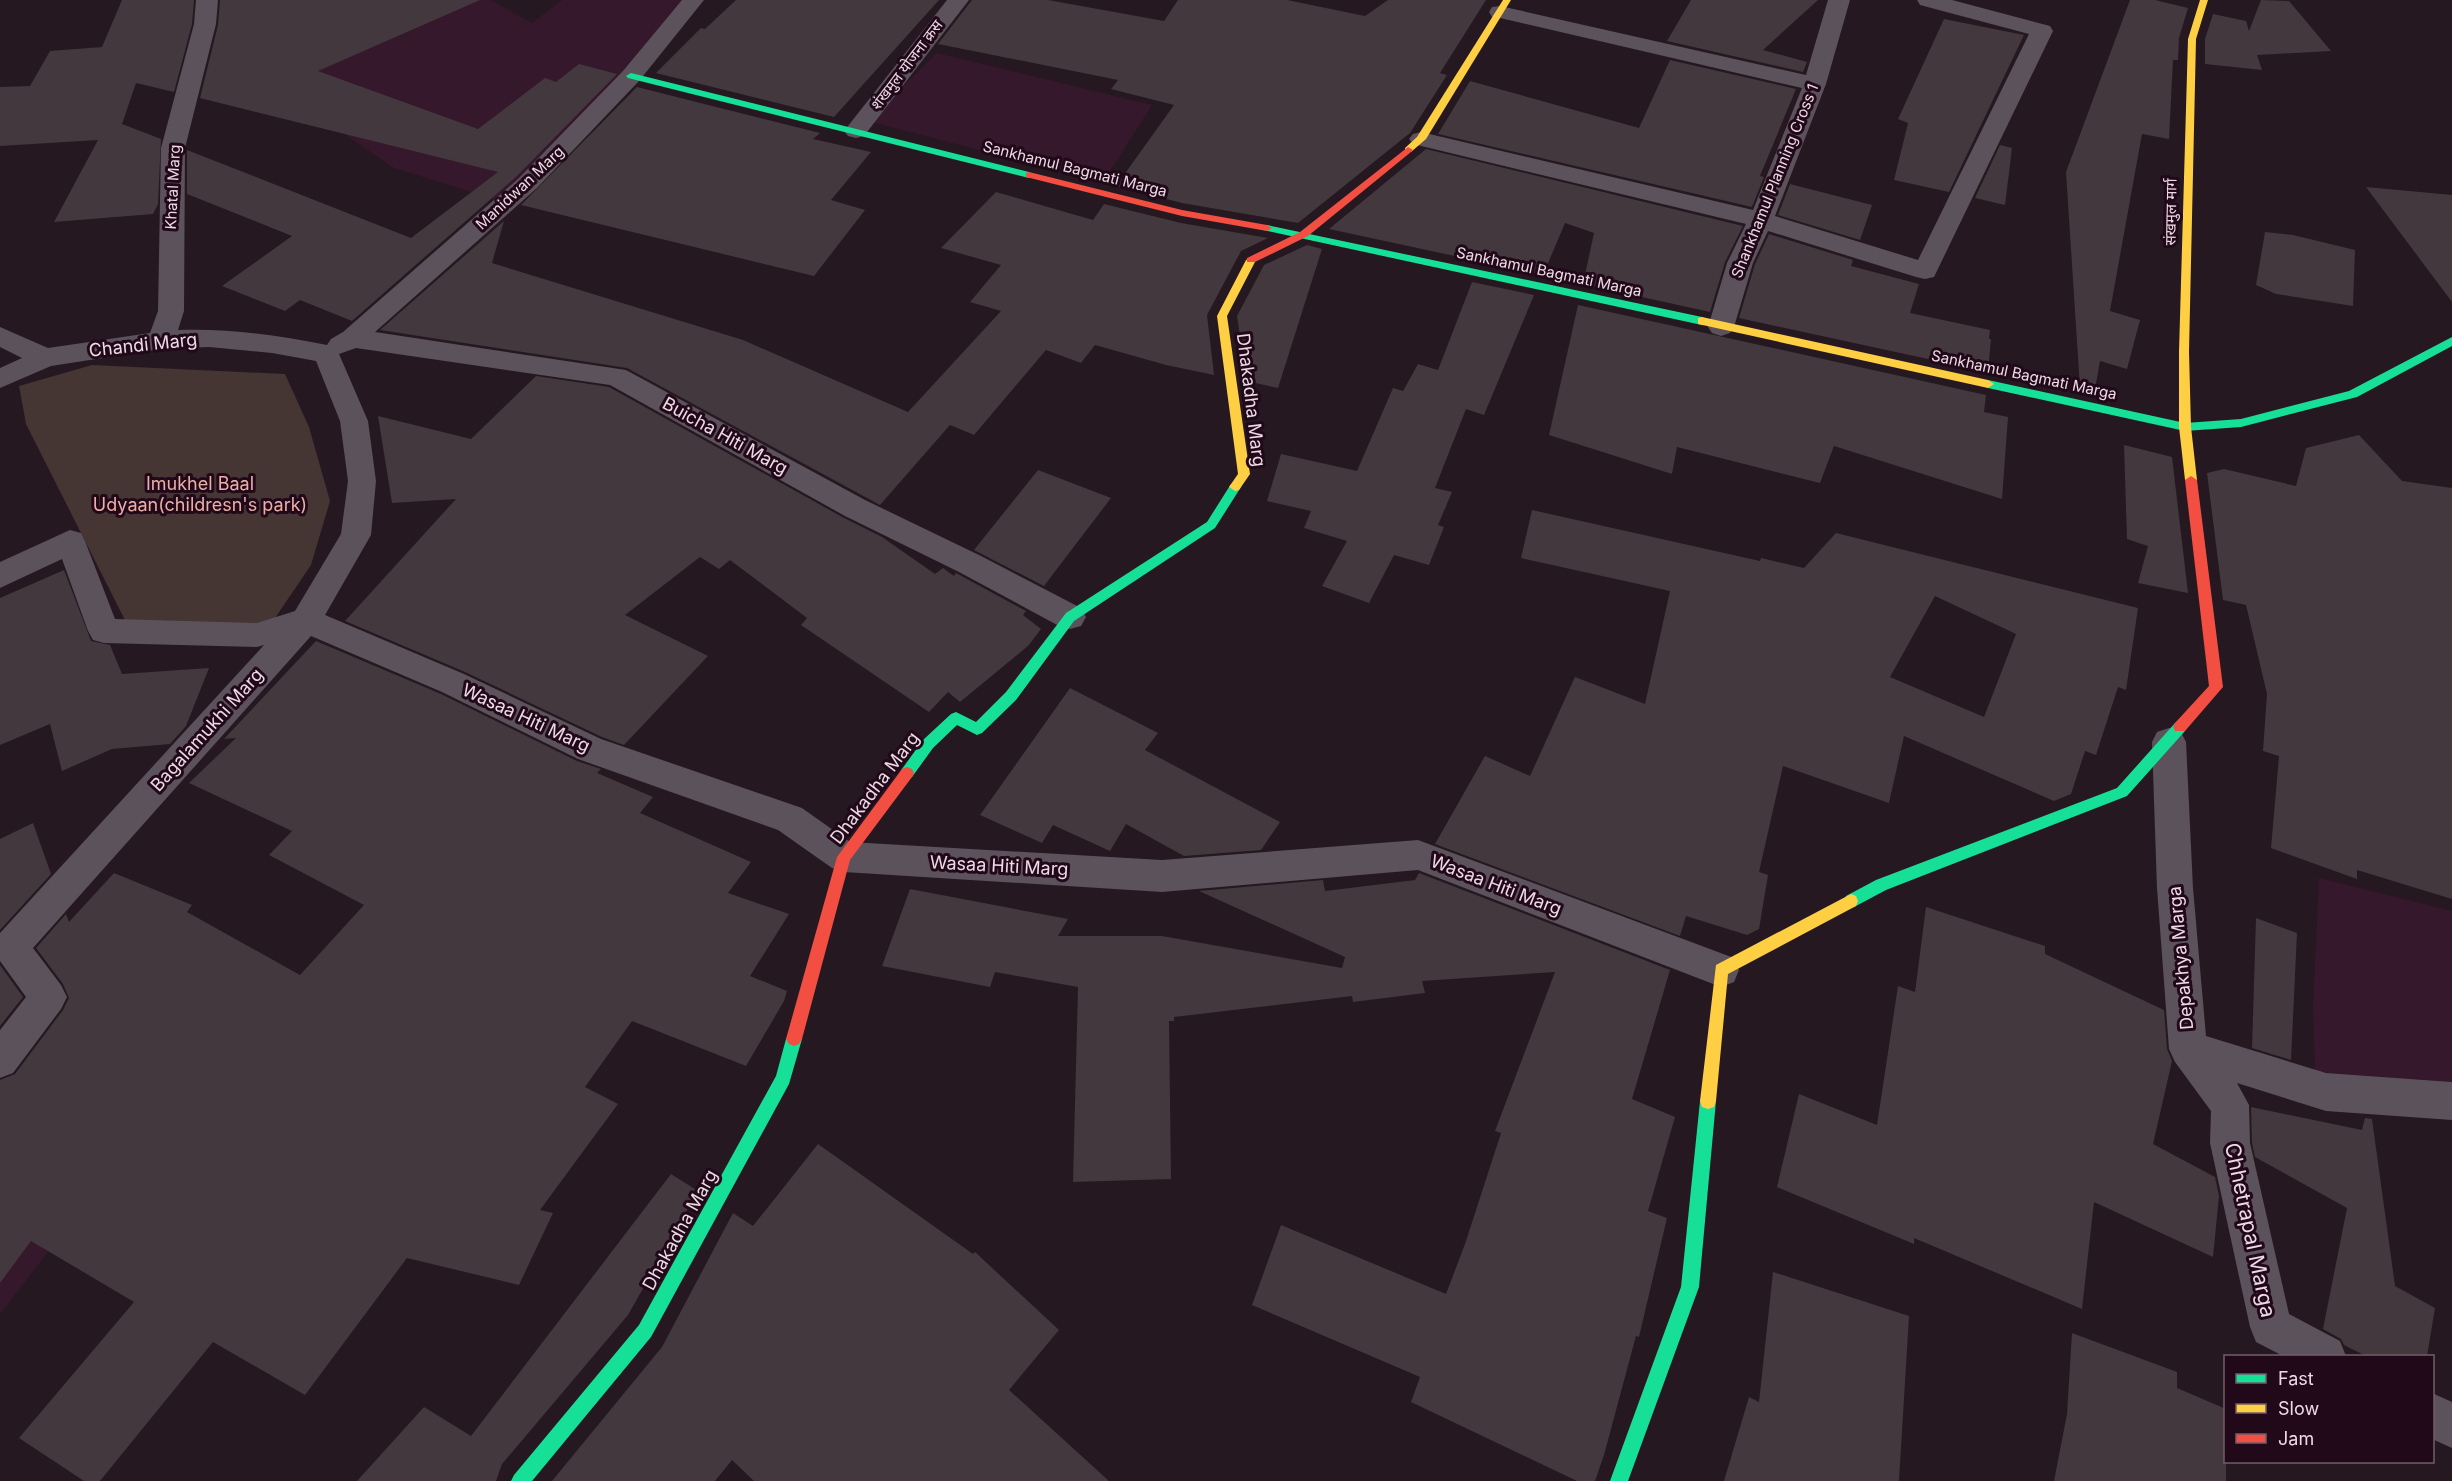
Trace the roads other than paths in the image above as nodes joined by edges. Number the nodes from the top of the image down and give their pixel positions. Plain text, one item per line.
1 (207, 0) edge
2 (693, 0) edge
3 (958, 0) edge
4 (1839, 0) edge
5 (1928, 0) edge
6 (2204, 0) edge
7 (1504, 6) edge
8 (631, 76) junction
9 (1815, 84) junction
10 (856, 131) junction
11 (1421, 138) junction
12 (1761, 220) junction
13 (1304, 234) junction
14 (1721, 327) junction
15 (0, 336) edge
16 (161, 340) junction
17 (2452, 341) edge
18 (339, 346) junction
19 (45, 358) junction
20 (0, 379) edge
21 (2185, 427) junction
22 (0, 576) edge
23 (1070, 617) junction
24 (306, 621) junction
25 (2169, 742) junction
26 (844, 857) junction
27 (1721, 970) junction
28 (2188, 1049) junction
29 (0, 1060) edge
30 (2452, 1101) edge
31 (2323, 1355) edge
32 (2434, 1416) edge
33 (2452, 1426) edge
34 (520, 1481) edge
35 (1619, 1481) edge

1 - 16 street, Khatal Marg
2 - 8 street, Manidwan Marg
3 - 10 street, शंखमुल योजना क्रस
4 - 9 street, Shankhamul Planning Cross 1
5 - 12 street
6 - 21 street, संखमुल मार्ग
7 - 9 street
7 - 11 street, Dhakadha Marg
8 - 10 street, Sankhamul Bagmati Marga
8 - 18 street, Manidwan Marg
9 - 12 street, Shankhamul Planning Cross 1
10 - 13 street, Sankhamul Bagmati Marga
11 - 12 street
11 - 13 street, Dhakadha Marg
12 - 14 street, Shankhamul Planning Cross 1
13 - 14 street, Sankhamul Bagmati Marga
13 - 23 street, Dhakadha Marg
14 - 21 street, Sankhamul Bagmati Marga
15 - 19 street
16 - 18 street, Chandi Marg
16 - 19 street, Chandi Marg
17 - 21 street, Sankhamul Bagmati Marga
18 - 23 street, Buicha Hiti Marg
18 - 24 street, Bagalamukhi Marg
19 - 20 street, Chandi Marg
21 - 25 street, संखमुल मार्ग
22 - 24 street
23 - 26 street, Dhakadha Marg
24 - 26 street, Wasaa Hiti Marg
24 - 29 street, Bagalamukhi Marg
25 - 27 street, संखमुल मार्ग
25 - 28 street, Depakhya Marga
26 - 27 street, Wasaa Hiti Marg
26 - 34 street, Dhakadha Marg
27 - 35 street
28 - 30 street, Depakhya Marga
28 - 31 street, Chhetrapal Marga
32 - 33 street

